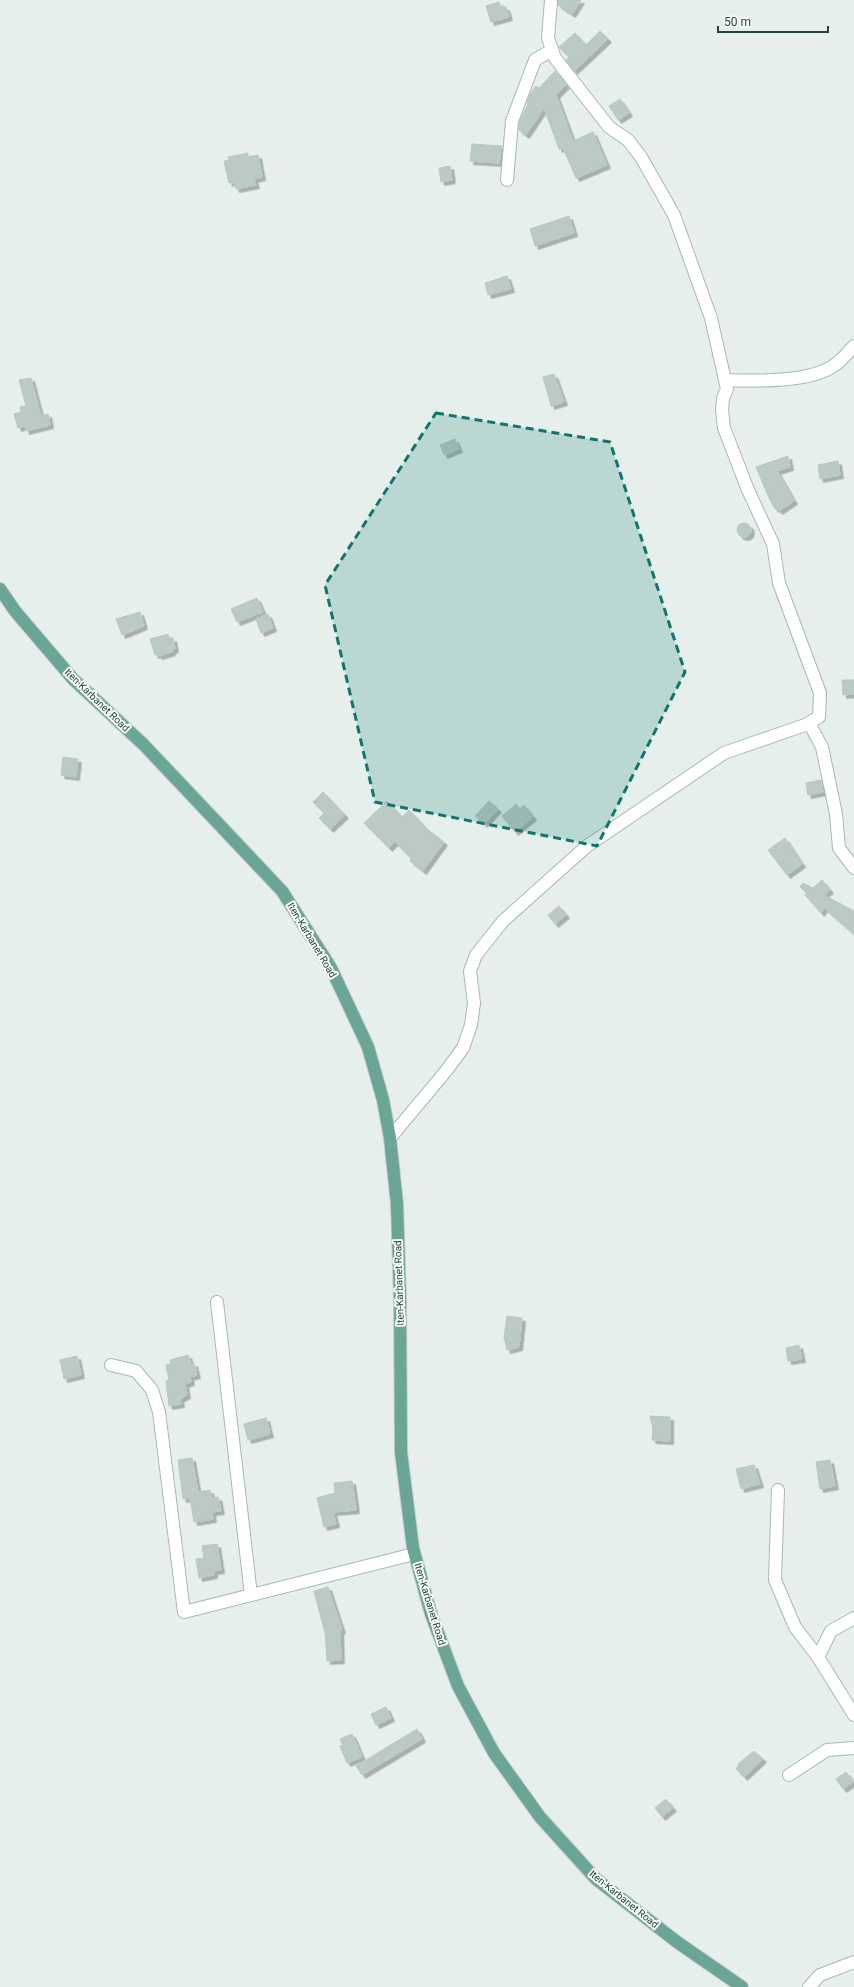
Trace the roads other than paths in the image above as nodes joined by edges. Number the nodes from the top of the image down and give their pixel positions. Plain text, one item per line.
1 (551, 0) edge
2 (552, 50) junction
3 (507, 180) dead end
4 (854, 346) edge
5 (725, 380) junction
6 (0, 589) edge
7 (809, 723) junction
8 (854, 868) edge
9 (390, 1138) junction
10 (217, 1302) dead end
11 (111, 1365) dead end
12 (778, 1490) dead end
13 (414, 1554) junction
14 (251, 1595) junction
15 (854, 1618) edge
16 (818, 1657) junction
17 (854, 1714) edge
18 (854, 1748) edge
19 (789, 1775) dead end
20 (854, 1962) edge
21 (742, 1987) edge
22 (809, 1987) edge

1 - 2 street
2 - 3 street
2 - 5 street
4 - 5 street
5 - 7 street
6 - 9 main road, Iten-Karbanet Road
7 - 8 street
7 - 9 street
9 - 13 main road, Iten-Karbanet Road
10 - 14 street
11 - 14 street
12 - 16 street
13 - 14 street
13 - 21 main road, Iten-Karbanet Road
15 - 16 street
16 - 17 street
18 - 19 street
20 - 22 street

